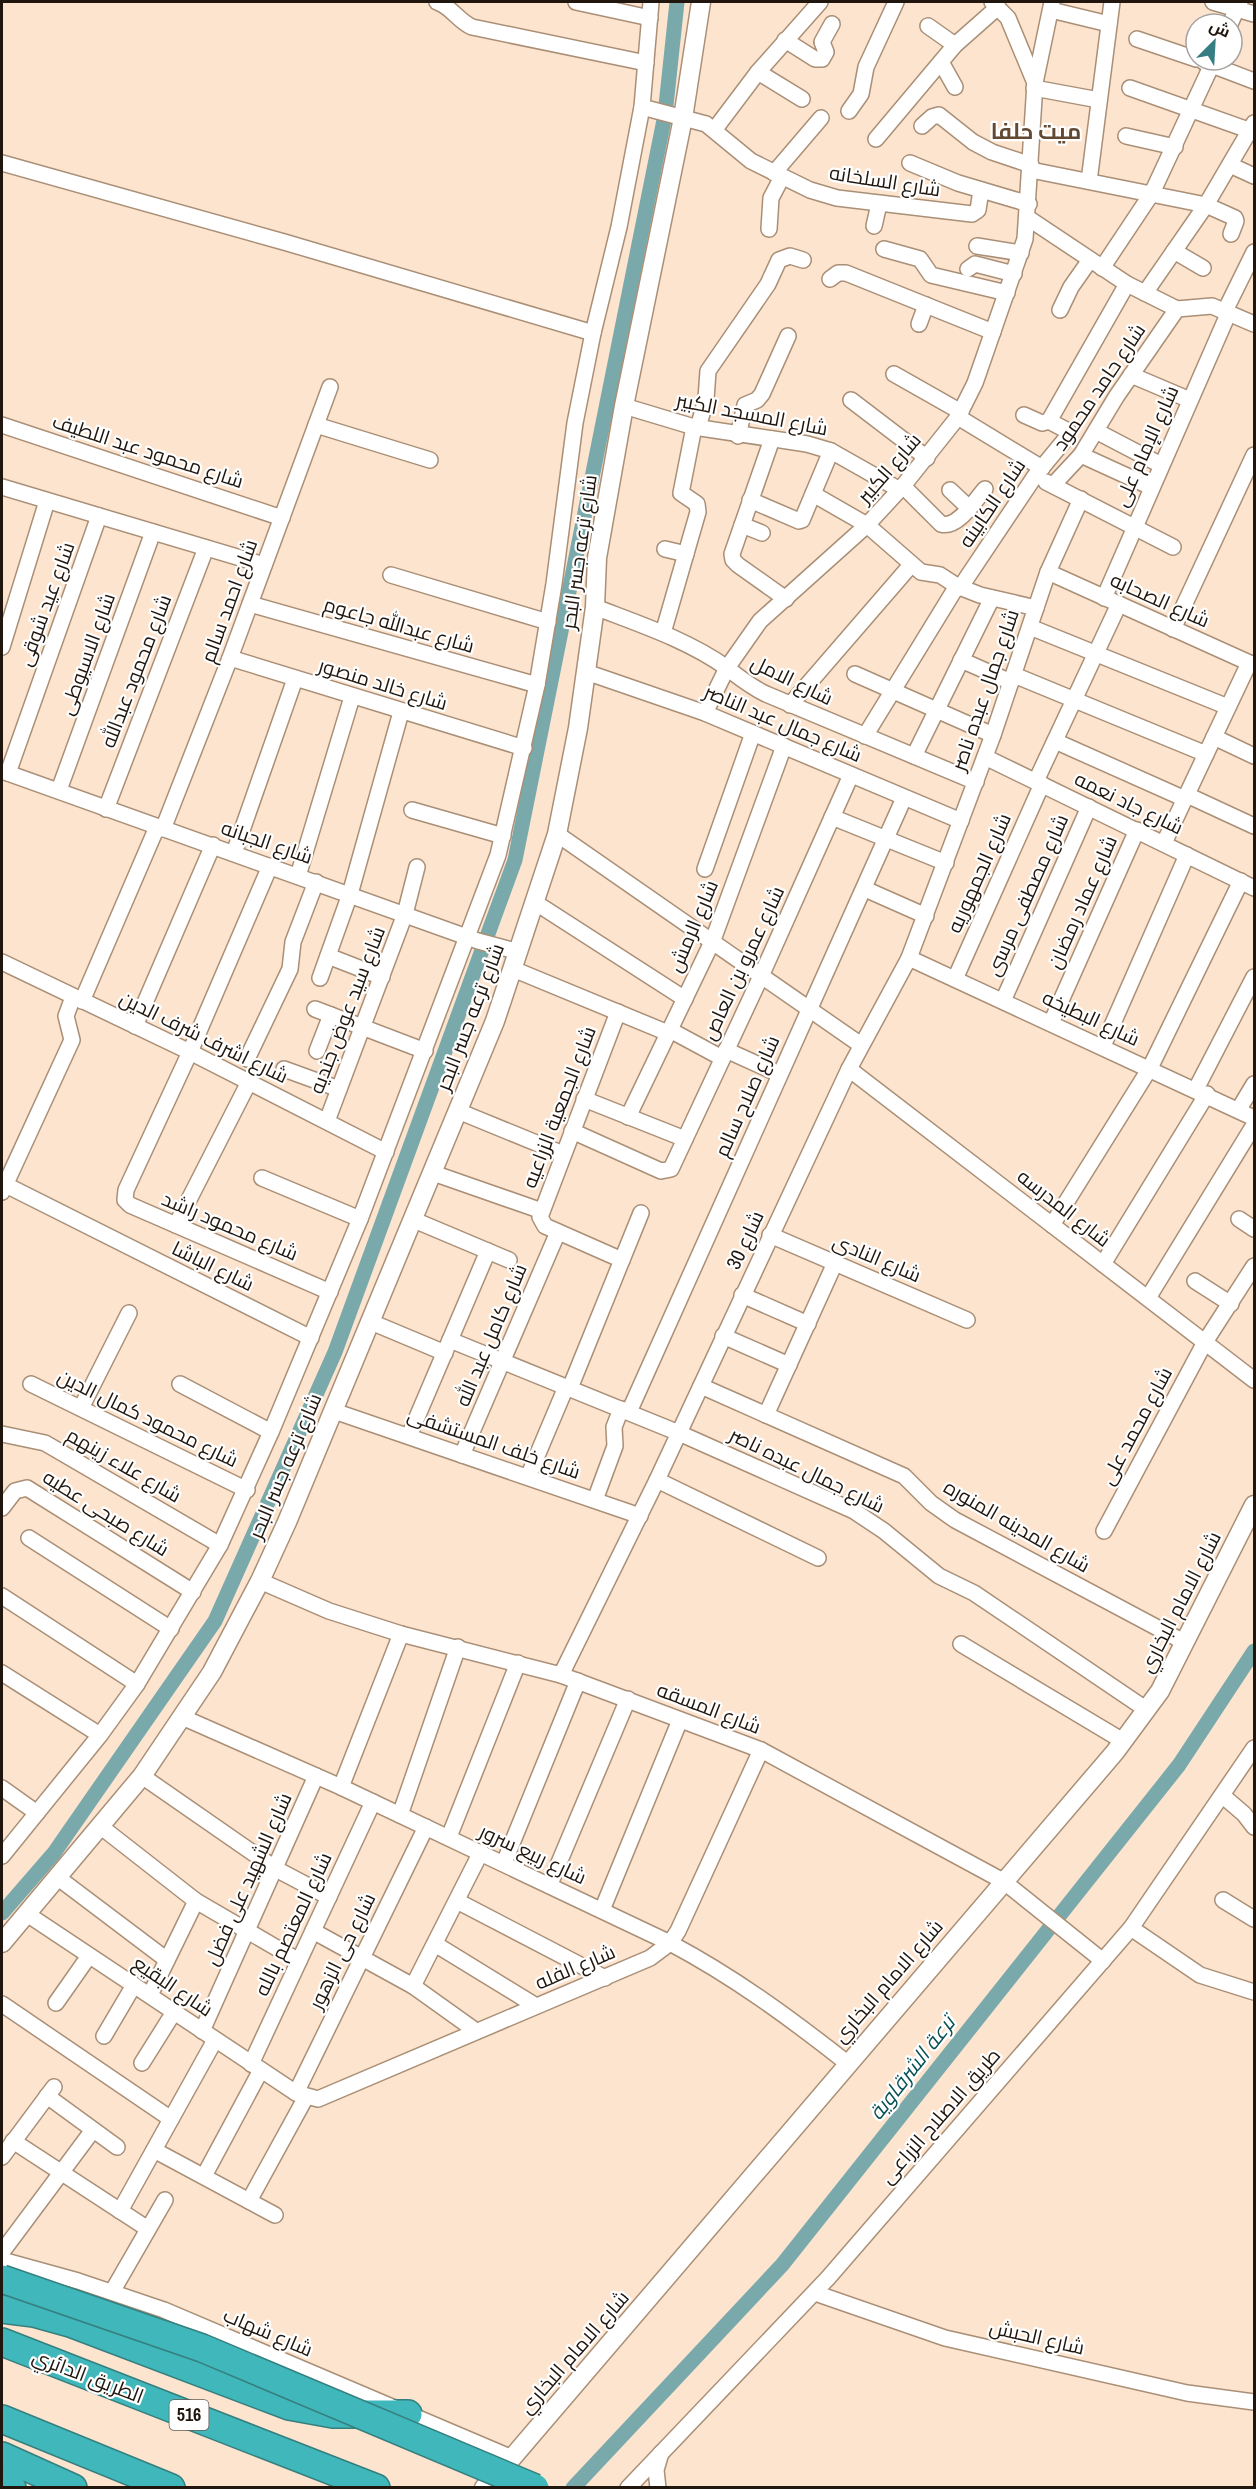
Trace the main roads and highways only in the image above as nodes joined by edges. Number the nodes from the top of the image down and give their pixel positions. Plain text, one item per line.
1 (2, 2279) edge
2 (2, 2309) edge
3 (2, 2342) edge
4 (408, 2414) road end
5 (2, 2419) edge
6 (2, 2456) edge
7 (2, 2483) edge
8 (12, 2487) edge
9 (73, 2487) edge
10 (171, 2487) edge
11 (376, 2487) edge
12 (535, 2487) edge

1 - 12 highway, bridge
2 - 4 highway
3 - 11 highway, الطريق الدائري / 516
5 - 10 highway
6 - 9 highway
7 - 8 highway

